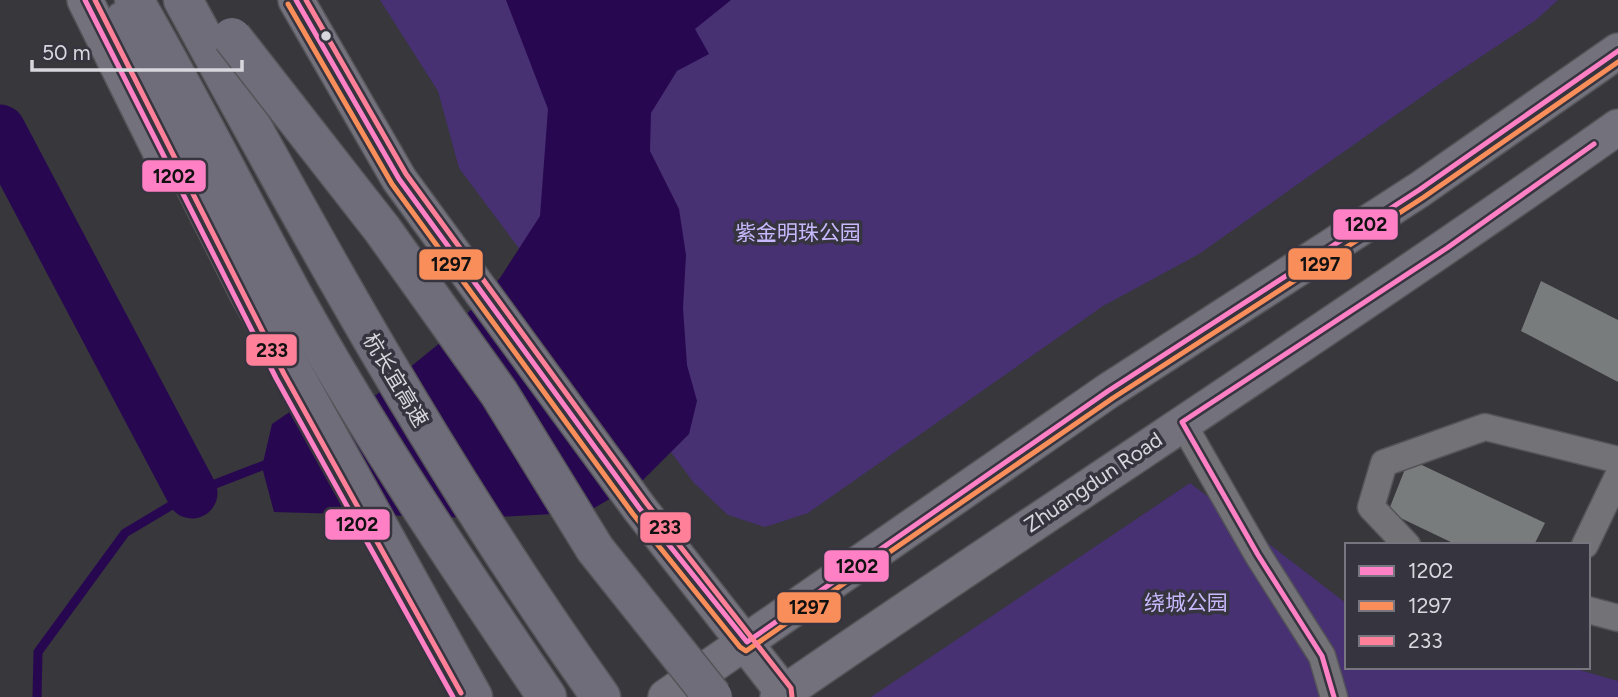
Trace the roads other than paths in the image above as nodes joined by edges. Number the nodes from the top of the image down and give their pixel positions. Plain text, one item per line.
1 (85, 0) edge
2 (114, 0) edge
3 (134, 0) edge
4 (183, 0) edge
5 (207, 0) edge
6 (296, 0) edge
7 (222, 44) junction
8 (1618, 51) edge
9 (163, 78) junction
10 (1618, 127) edge
11 (1182, 422) junction
12 (1618, 460) edge
13 (1618, 476) edge
14 (1405, 543) edge
15 (1586, 543) edge
16 (1590, 611) edge
17 (1618, 618) edge
18 (747, 642) junction
19 (781, 695) edge
20 (453, 697) edge
21 (472, 697) edge
22 (547, 697) edge
23 (601, 697) edge
24 (666, 697) edge
25 (713, 697) edge
26 (1334, 697) edge

1 - 20 main road
2 - 9 highway
3 - 9 highway
4 - 7 highway
5 - 7 highway
6 - 18 main road
7 - 23 highway, 杭长宜高速
7 - 25 highway, bridge
8 - 18 main road
9 - 21 highway
9 - 22 highway, 杭长宜高速
10 - 11 main road, Zhuangdun Road
11 - 19 main road, Zhuangdun Road
11 - 26 street
12 - 14 street
13 - 15 street
16 - 17 street
18 - 19 main road
18 - 24 main road

